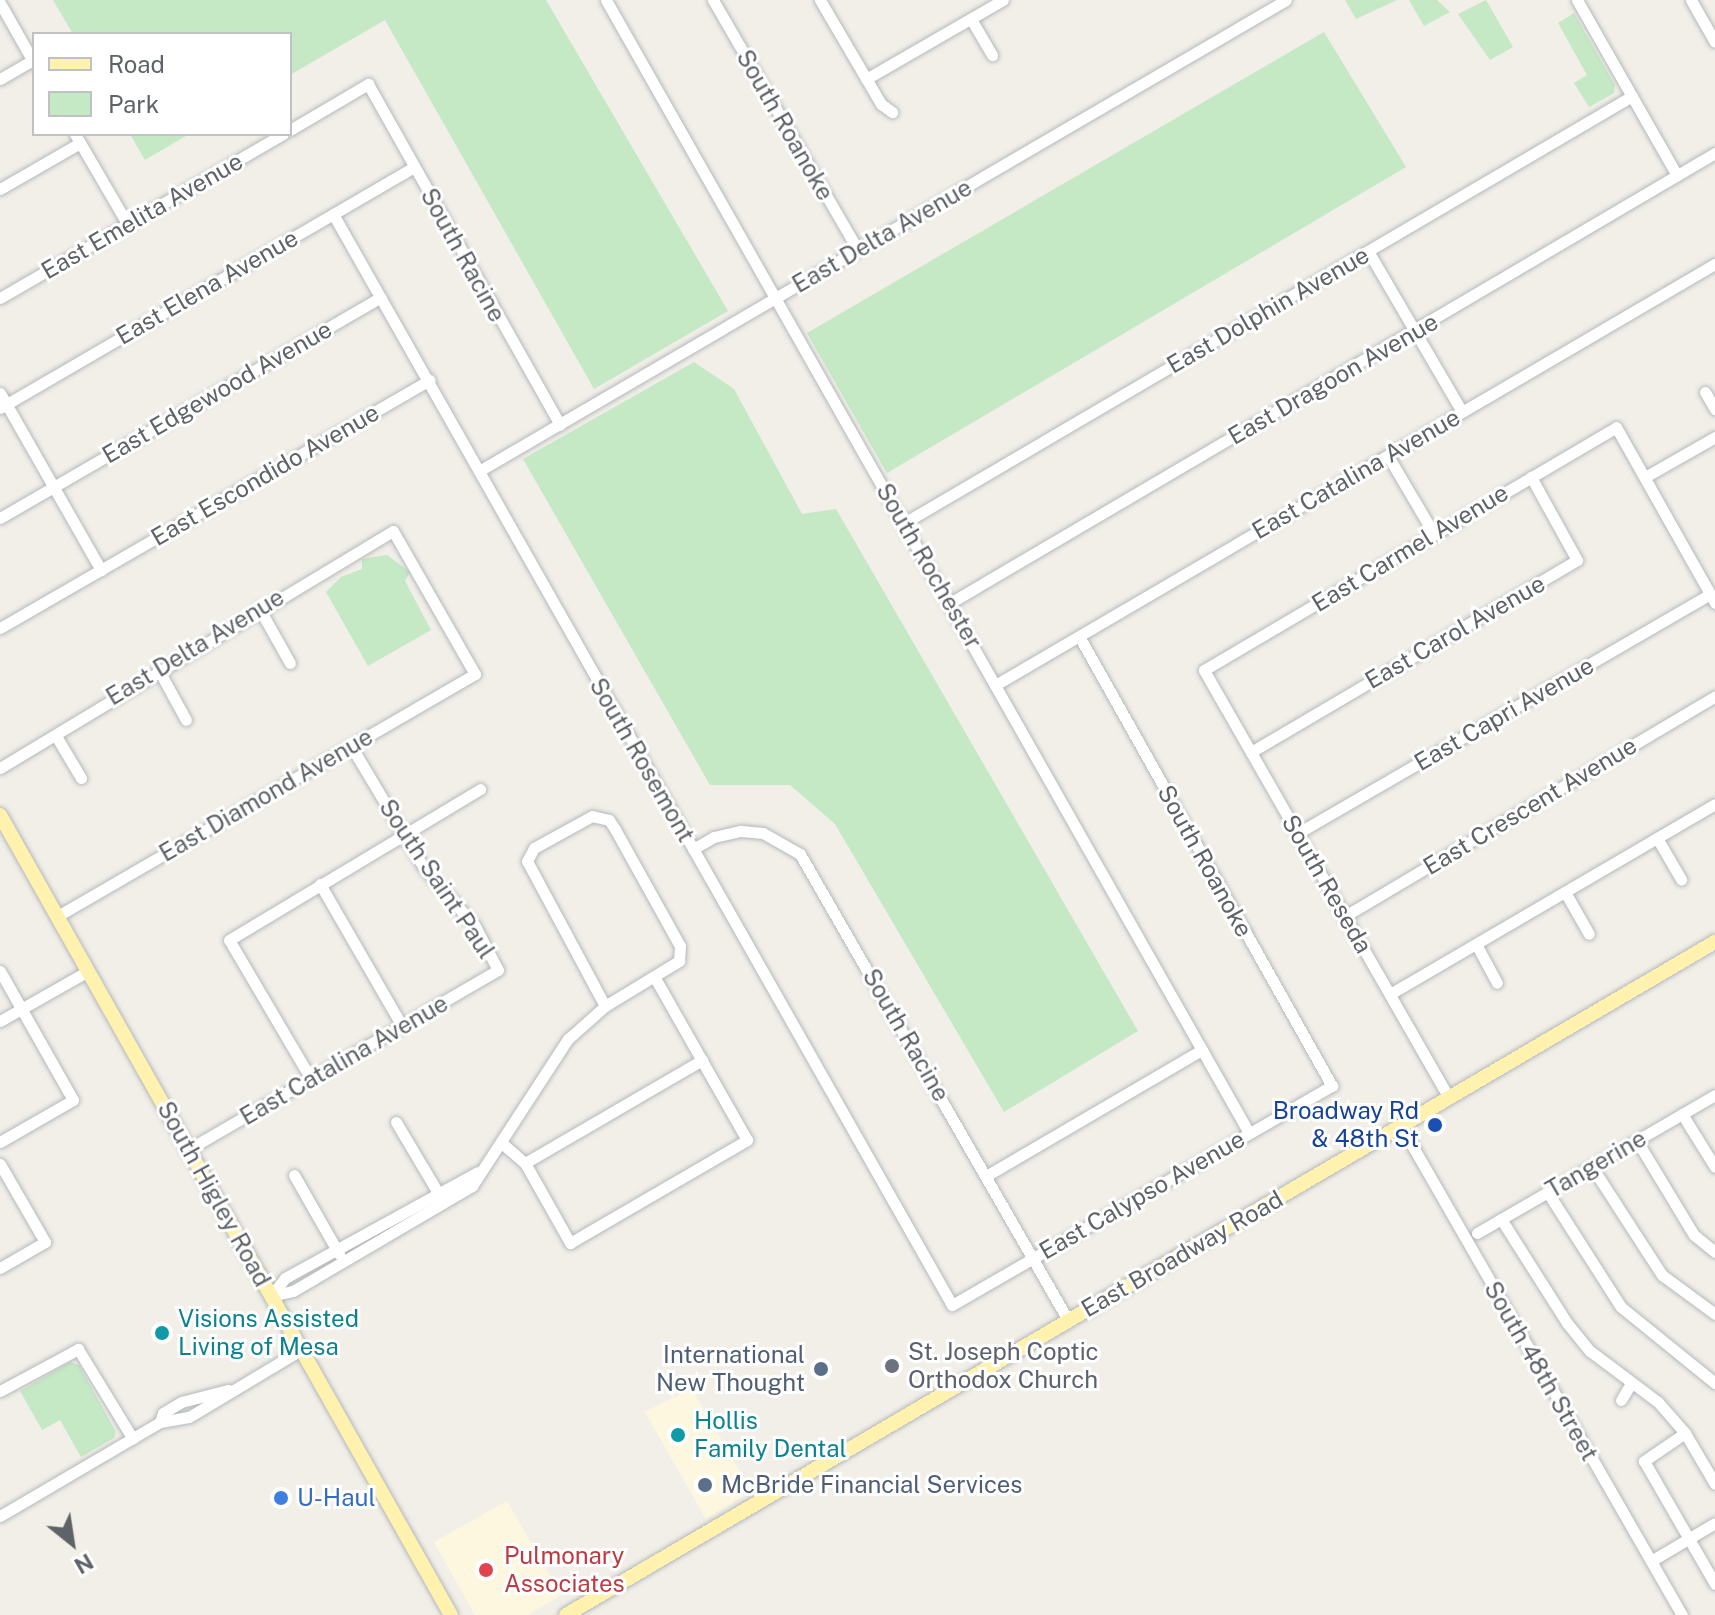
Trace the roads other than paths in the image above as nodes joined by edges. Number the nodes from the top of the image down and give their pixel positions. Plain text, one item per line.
1 (606, 0) edge
2 (713, 0) edge
3 (820, 0) edge
4 (1003, 0) edge
5 (1286, 0) edge
6 (1577, 0) edge
7 (1691, 0) edge
8 (0, 3) edge
9 (971, 19) junction
10 (1715, 42) edge
11 (992, 55) dead end
12 (32, 59) edge
13 (32, 62) edge
14 (0, 79) edge
15 (866, 79) junction
16 (1632, 96) junction
17 (892, 112) dead end
18 (292, 129) edge
19 (280, 136) edge
20 (78, 138) edge
21 (1715, 153) edge
22 (414, 167) junction
23 (1677, 175) junction
24 (0, 189) edge
25 (333, 214) junction
26 (128, 225) junction
27 (858, 250) junction
28 (1368, 251) junction
29 (1715, 264) edge
30 (381, 297) junction
31 (776, 297) junction
32 (0, 298) edge
33 (1415, 331) junction
34 (429, 380) junction
35 (1705, 392) dead end
36 (2, 402) edge
37 (1715, 409) edge
38 (1462, 412) junction
39 (560, 425) junction
40 (1715, 437) edge
41 (1388, 456) junction
42 (479, 471) junction
43 (1531, 477) junction
44 (1645, 477) junction
45 (54, 487) junction
46 (0, 518) edge
47 (904, 523) junction
48 (1434, 534) junction
49 (101, 570) junction
50 (1712, 599) edge
51 (950, 603) junction
52 (259, 608) junction
53 (0, 628) edge
54 (1079, 636) junction
55 (290, 663) dead end
56 (158, 669) junction
57 (1204, 670) joint
58 (475, 674) joint
59 (997, 684) junction
60 (1715, 696) edge
61 (186, 720) dead end
62 (56, 736) junction
63 (351, 746) junction
64 (1251, 752) junction
65 (0, 768) edge
66 (81, 778) dead end
67 (480, 789) dead end
68 (1715, 804) edge
69 (0, 815) edge
70 (1298, 833) junction
71 (403, 834) junction
72 (1657, 838) junction
73 (693, 849) junction
74 (1681, 879) dead end
75 (320, 884) junction
76 (1565, 892) junction
77 (57, 916) junction
78 (1345, 916) junction
79 (1589, 934) dead end
80 (1715, 942) edge
81 (1476, 944) junction
82 (498, 970) joint
83 (0, 971) edge
84 (88, 971) junction
85 (655, 978) junction
86 (1497, 983) dead end
87 (1390, 994) junction
88 (605, 1006) junction
89 (21, 1009) junction
90 (0, 1021) edge
91 (402, 1026) junction
92 (1202, 1050) junction
93 (702, 1060) junction
94 (311, 1079) junction
95 (1332, 1086) joint
96 (1715, 1095) edge
97 (1449, 1098) junction
98 (1682, 1114) junction
99 (396, 1122) dead end
100 (1401, 1126) junction
101 (1249, 1133) junction
102 (1637, 1141) junction
103 (0, 1142) edge
104 (504, 1145) junction
105 (189, 1149) junction
106 (525, 1163) junction
107 (0, 1164) edge
108 (1592, 1167) junction
109 (1715, 1167) edge
110 (478, 1172) junction
111 (294, 1175) dead end
112 (986, 1176) junction
113 (437, 1192) junction
114 (1548, 1193) junction
115 (444, 1203) junction
116 (1501, 1219) junction
117 (1477, 1233) dead end
118 (337, 1249) junction
119 (1715, 1252) edge
120 (1033, 1258) junction
121 (344, 1261) junction
122 (0, 1268) edge
123 (271, 1296) junction
124 (952, 1305) joint
125 (1715, 1314) edge
126 (1068, 1320) junction
127 (302, 1349) junction
128 (1715, 1383) edge
129 (1630, 1385) junction
130 (0, 1391) edge
131 (1621, 1400) dead end
132 (1685, 1433) junction
133 (133, 1439) junction
134 (1715, 1484) edge
135 (0, 1516) edge
136 (1715, 1523) edge
137 (1689, 1538) junction
138 (1651, 1561) junction
139 (1715, 1584) edge
140 (451, 1615) edge
141 (566, 1615) edge
142 (1682, 1615) edge

1 - 31 street, South Rochester
2 - 27 street, South Roanoke
3 - 15 street
4 - 9 street
5 - 27 street, East Delta Avenue
6 - 16 street
7 - 10 street
8 - 12 street
9 - 11 street
9 - 15 street
13 - 14 street
15 - 17 street
16 - 23 street
16 - 28 street, East Dolphin Avenue
18 - 22 street, South Racine
19 - 26 street, East Emelita Avenue
20 - 24 street
20 - 26 street
21 - 23 street, East Dragoon Avenue
22 - 25 street, East Elena Avenue
22 - 39 street, South Racine
23 - 33 street, East Dragoon Avenue
25 - 30 street, South Rosemont
25 - 36 street, East Elena Avenue
26 - 32 street, East Emelita Avenue
27 - 31 street, East Delta Avenue
28 - 33 street
28 - 47 street, East Dolphin Avenue
29 - 38 street, East Catalina Avenue
30 - 34 street, South Rosemont
30 - 45 street, East Edgewood Avenue
31 - 39 street, East Delta Avenue
31 - 47 street, South Rochester
33 - 38 street
33 - 51 street, East Dragoon Avenue
34 - 42 street, South Rosemont
34 - 49 street, East Escondido Avenue
35 - 37 street
36 - 45 street
38 - 41 street, East Catalina Avenue
39 - 42 street, East Delta Avenue
40 - 44 street
41 - 48 street
41 - 54 street, East Catalina Avenue
42 - 73 street, South Rosemont
43 - 44 street, East Carmel Avenue
43 - 48 street, East Carmel Avenue
43 - 64 street, East Carol Avenue
44 - 50 street
45 - 46 street, East Edgewood Avenue
45 - 49 street
47 - 51 street, South Rochester
48 - 57 street, East Carmel Avenue
49 - 53 street, East Escondido Avenue
50 - 70 street, East Capri Avenue
51 - 59 street, South Rochester
52 - 55 street
52 - 56 street, East Delta Avenue
52 - 58 street, East Delta Avenue
54 - 59 street, East Catalina Avenue
54 - 95 street, South Roanoke
56 - 61 street
56 - 62 street, East Delta Avenue
57 - 64 street, South Reseda
58 - 63 street, East Diamond Avenue
59 - 92 street, South Rochester
60 - 78 street, East Crescent Avenue
62 - 65 street, East Delta Avenue
62 - 66 street
63 - 71 street, South Saint Paul
63 - 77 street, East Diamond Avenue
64 - 70 street, South Reseda
67 - 71 street
68 - 72 street
69 - 77 main road, South Higley Road
70 - 78 street, South Reseda
71 - 75 street
71 - 82 street, South Saint Paul
72 - 74 street
72 - 76 street
73 - 112 street, South Racine
73 - 124 street, South Rosemont
75 - 91 street
75 - 94 street
76 - 79 street
76 - 81 street
77 - 84 main road, South Higley Road
78 - 87 street, South Reseda
80 - 97 main road, East Broadway Road
81 - 86 street
81 - 87 street
82 - 91 street, East Catalina Avenue
83 - 89 street
84 - 89 street
84 - 105 main road, South Higley Road
85 - 88 street
85 - 88 street
85 - 93 street
87 - 97 street, South Reseda
88 - 104 street
89 - 90 street
89 - 103 street
91 - 94 street, East Catalina Avenue
92 - 101 street, South Rochester
92 - 112 street
93 - 106 street
93 - 106 street
94 - 105 street, East Catalina Avenue
95 - 101 street, East Calypso Avenue
96 - 98 street, Tangerine
97 - 100 main road, East Broadway Road
98 - 102 street, Tangerine
98 - 109 street
99 - 113 street
100 - 126 main road, East Broadway Road
100 - 138 street, South 48th Street
101 - 120 street, East Calypso Avenue
102 - 108 street, Tangerine
102 - 119 street
104 - 106 street
104 - 110 street
105 - 123 main road, South Higley Road
107 - 122 street
108 - 114 street, Tangerine
108 - 125 street
110 - 113 street
110 - 115 street
111 - 118 street
112 - 120 street, South Racine
113 - 115 street
113 - 118 street
114 - 116 street, Tangerine
114 - 128 street
115 - 121 street
116 - 117 street, Tangerine
116 - 129 street
118 - 121 street
118 - 123 street
120 - 124 street, East Calypso Avenue
120 - 126 street, South Racine
121 - 123 street
123 - 127 main road, South Higley Road
126 - 141 main road, East Broadway Road
127 - 133 street
127 - 140 main road, South Higley Road
129 - 131 street
129 - 132 street
130 - 133 street
132 - 134 street
132 - 137 street
133 - 135 street
136 - 137 street
137 - 138 street
137 - 139 street
138 - 142 street, South 48th Street

